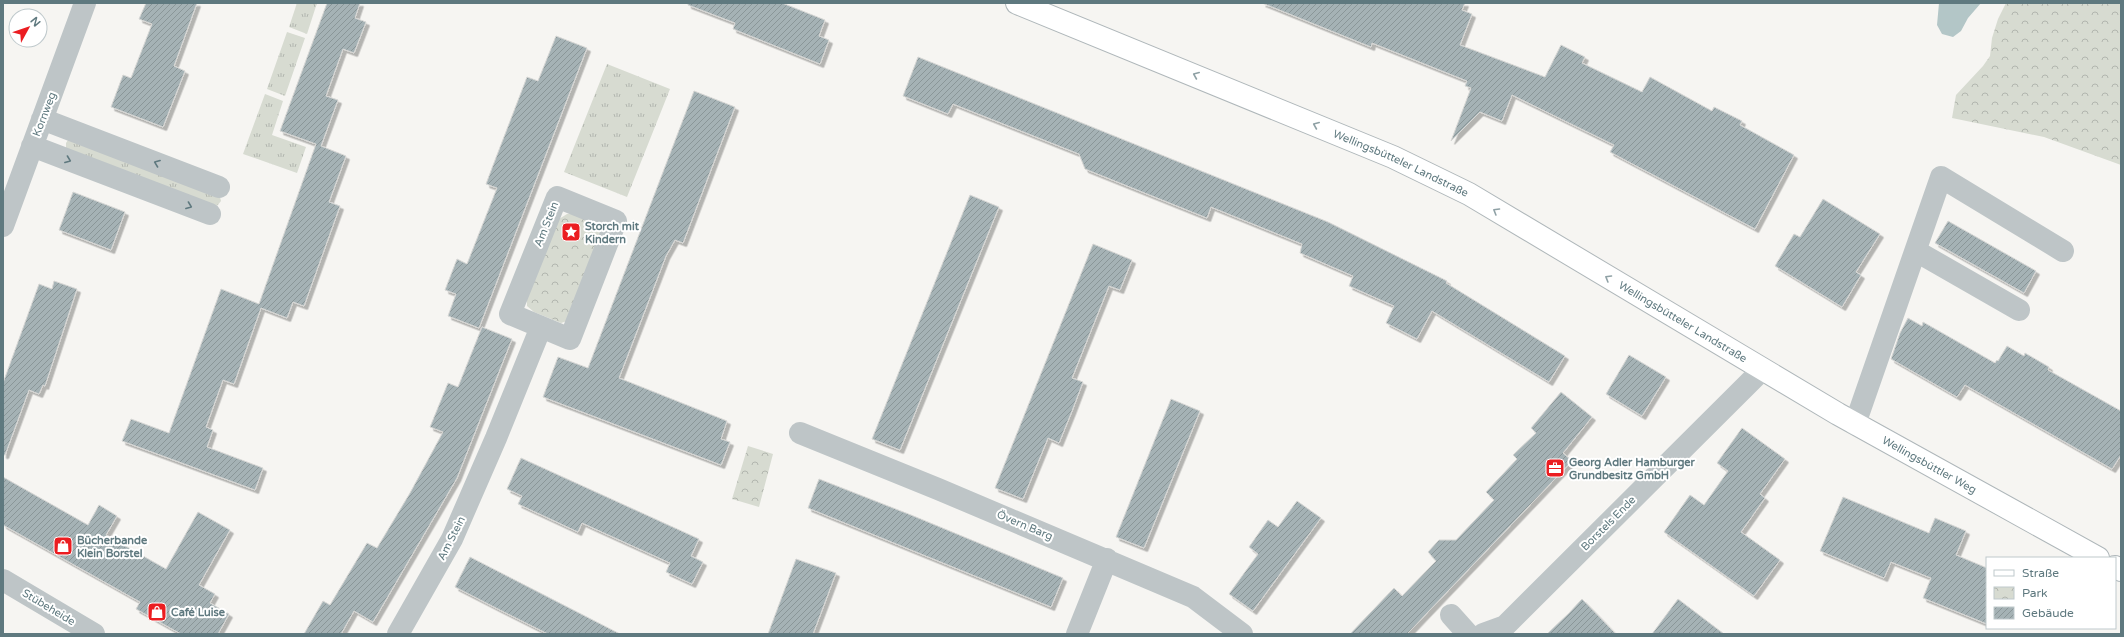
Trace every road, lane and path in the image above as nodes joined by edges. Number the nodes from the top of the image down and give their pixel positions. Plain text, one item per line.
1 (85, 3) edge
2 (1017, 3) edge
3 (42, 119) junction
4 (32, 146) junction
5 (219, 187) dead end
6 (210, 214) dead end
7 (3, 226) edge
8 (1916, 251) junction
9 (2064, 251) dead end
10 (2019, 310) dead end
11 (541, 327) junction
12 (1762, 370) junction
13 (1855, 424) junction
14 (800, 433) dead end
15 (2096, 557) edge
16 (1107, 559) junction
17 (3, 580) edge
18 (1451, 615) dead end
19 (94, 634) edge
20 (398, 634) edge
21 (1077, 634) edge
22 (1242, 634) edge
23 (1468, 634) edge
24 (1484, 634) edge

1 - 3 street, Kornweg
12 -> 2 main road, Wellingsbütteler Landstraße
3 - 4 street, Kornweg
5 -> 3 street
4 -> 6 street
4 - 7 street, Kornweg
8 - 9 street
8 - 10 street
8 - 13 street
11 - 11 street, Am Stein
11 - 20 street, Am Stein
12 - 13 main road, Wellingsbüttler Weg
12 - 24 street, Borstels Ende
13 - 15 main road, Wellingsbüttler Weg
14 - 16 street, Övern Barg
16 - 21 street
16 - 22 street, Övern Barg
17 - 19 street, Stübeheide
18 - 23 street

